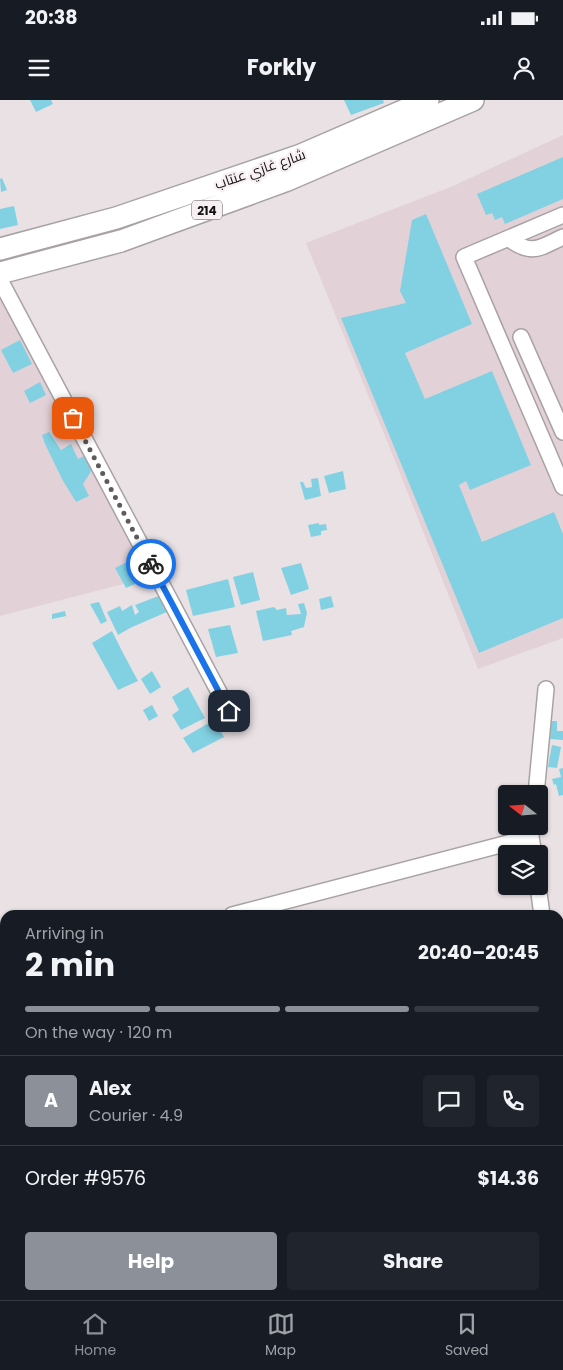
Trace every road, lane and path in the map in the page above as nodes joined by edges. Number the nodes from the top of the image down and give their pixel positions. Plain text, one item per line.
1 (428, 100) edge
2 (474, 100) edge
3 (399, 106) edge
4 (563, 215) edge
5 (563, 236) edge
6 (509, 238) junction
7 (0, 249) edge
8 (0, 273) edge
9 (0, 280) edge
10 (521, 338) dead end
11 (563, 432) edge
12 (563, 487) edge
13 (546, 689) dead end
14 (229, 711) dead end
15 (537, 785) edge
16 (521, 835) edge
17 (539, 895) edge
18 (250, 910) edge
19 (541, 910) edge

1 - 3 highway, شارع غازي عنتاب / 214
2 - 8 highway, 214
3 - 7 highway, شارع غازي عنتاب / 214
4 - 6 street
5 - 6 street
6 - 12 street
9 - 14 street
10 - 11 street
13 - 15 street
16 - 18 street
17 - 19 street

